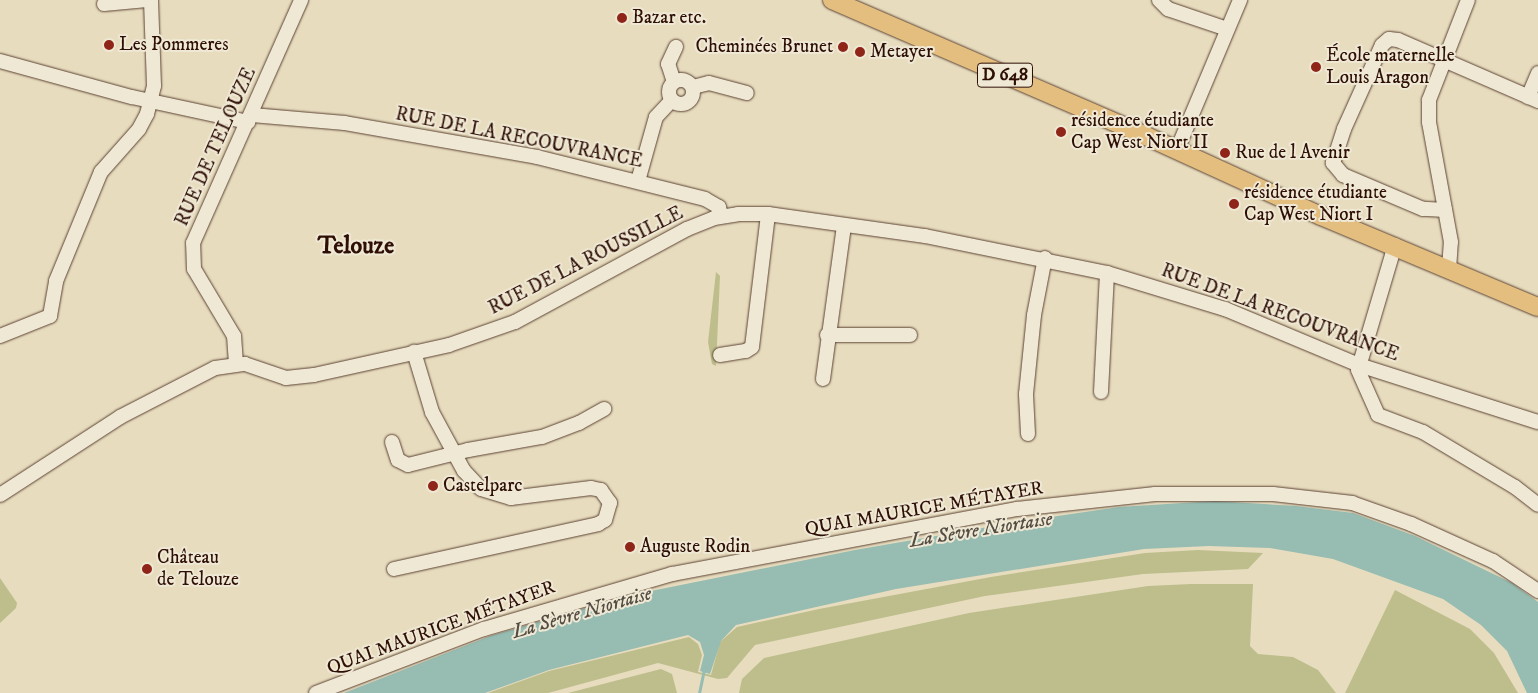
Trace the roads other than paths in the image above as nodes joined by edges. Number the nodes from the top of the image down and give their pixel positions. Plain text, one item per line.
1 (147, 0) edge
2 (151, 0) edge
3 (301, 0) edge
4 (832, 0) edge
5 (1160, 0) edge
6 (1240, 0) edge
7 (1468, 0) edge
8 (104, 4) dead end
9 (1227, 29) junction
10 (676, 47) dead end
11 (1443, 60) junction
12 (0, 61) edge
13 (1538, 74) edge
14 (674, 82) junction
15 (692, 88) junction
16 (748, 93) dead end
17 (1533, 99) edge
18 (672, 100) junction
19 (151, 102) junction
20 (250, 119) junction
21 (1177, 150) junction
22 (638, 180) junction
23 (1445, 210) junction
24 (768, 214) junction
25 (721, 216) junction
26 (844, 225) junction
27 (1395, 245) junction
28 (1045, 258) junction
29 (1449, 269) junction
30 (1107, 272) junction
31 (1538, 307) edge
32 (827, 335) junction
33 (910, 335) dead end
34 (0, 336) edge
35 (414, 352) junction
36 (720, 355) dead end
37 (236, 364) junction
38 (1359, 365) junction
39 (823, 379) dead end
40 (1101, 392) dead end
41 (604, 409) dead end
42 (1538, 422) edge
43 (1028, 434) dead end
44 (392, 442) dead end
45 (456, 454) junction
46 (0, 495) edge
47 (1538, 505) edge
48 (394, 569) dead end
49 (1538, 591) edge
50 (316, 693) edge

1 - 8 street
2 - 19 street
3 - 20 street, RUE DE TELOUZE
4 - 21 main road, D 648
5 - 9 street
6 - 9 street
7 - 11 street
9 - 21 street
10 - 14 street
11 - 17 street
11 - 23 street
11 - 23 street
12 - 19 street, RUE DE LA RECOUVRANCE
13 - 17 street
14 - 15 street
14 - 18 street
15 - 16 street
15 - 18 street
18 - 22 street
19 - 20 street, RUE DE LA RECOUVRANCE
19 - 34 street
20 - 22 street, RUE DE LA RECOUVRANCE
20 - 37 street, RUE DE TELOUZE
21 - 27 main road, D 648
22 - 25 street, RUE DE LA RECOUVRANCE
23 - 29 street
24 - 25 street, RUE DE LA RECOUVRANCE
24 - 26 street, RUE DE LA RECOUVRANCE
24 - 36 street
25 - 35 street, RUE DE LA ROUSSILLE
26 - 28 street, RUE DE LA RECOUVRANCE
26 - 32 street
27 - 29 main road, D 648
27 - 38 street
28 - 30 street, RUE DE LA RECOUVRANCE
28 - 43 street
29 - 31 main road, D 648
30 - 38 street, RUE DE LA RECOUVRANCE
30 - 40 street
32 - 33 street
32 - 39 street
35 - 37 street, RUE DE LA ROUSSILLE
35 - 45 street
37 - 46 street, RUE DE LA ROUSSILLE
38 - 42 street, RUE DE LA RECOUVRANCE
38 - 47 street
41 - 45 street
44 - 45 street
45 - 48 street
49 - 50 street, QUAI MAURICE MÉTAYER

